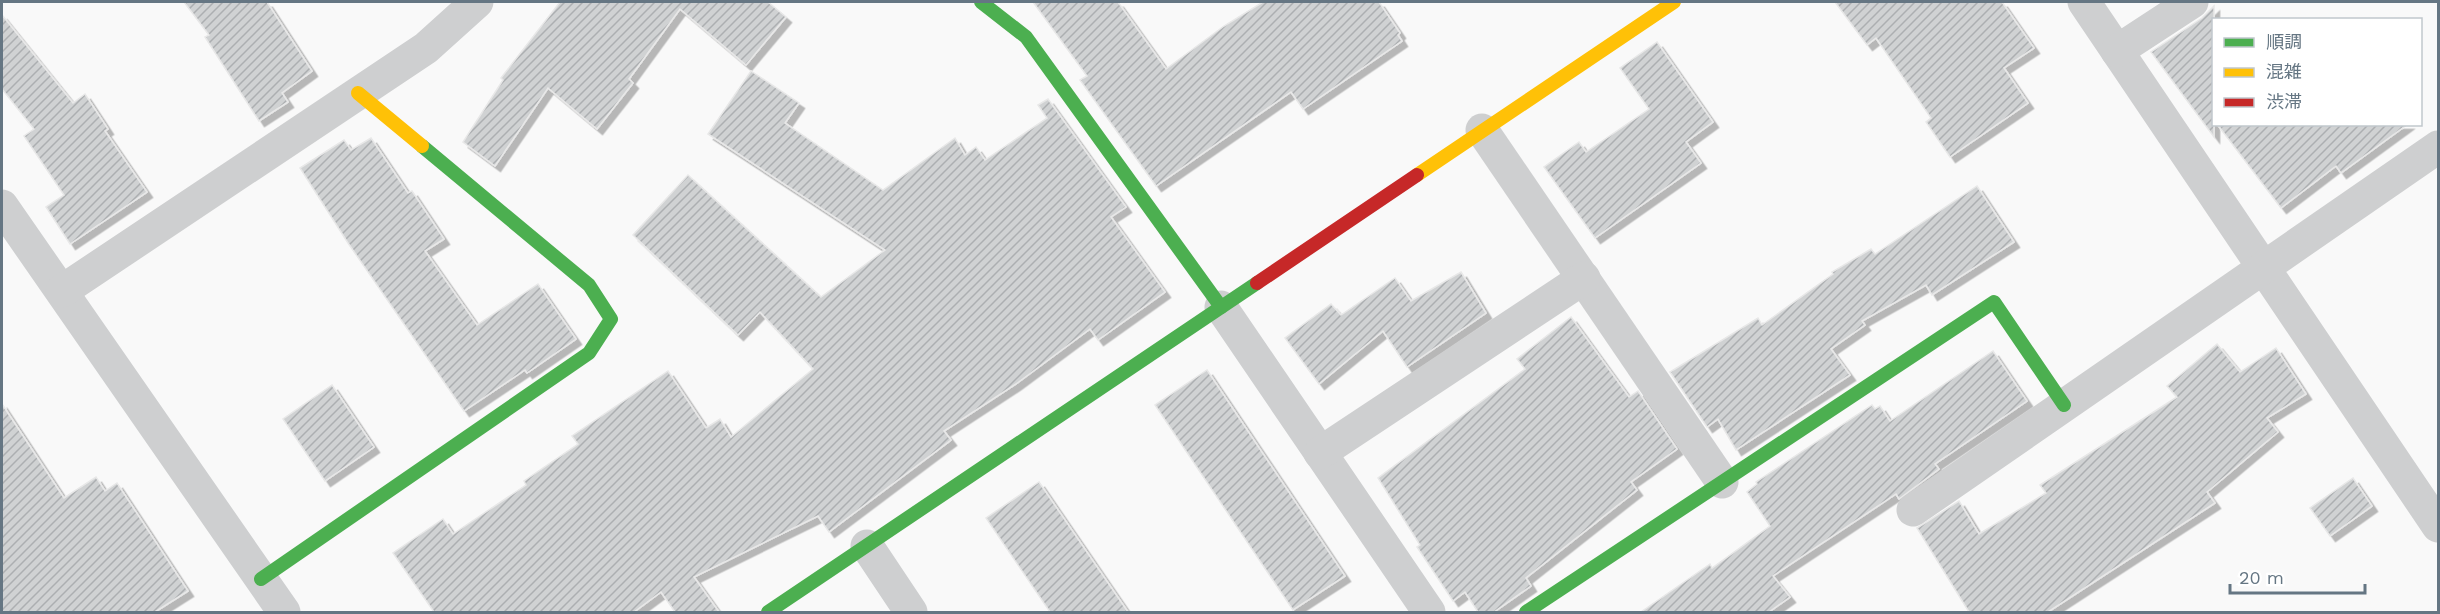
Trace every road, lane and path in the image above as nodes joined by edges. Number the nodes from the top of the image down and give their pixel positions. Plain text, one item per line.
1 (477, 2) edge
2 (981, 2) edge
3 (1674, 2) edge
4 (2084, 2) edge
5 (2192, 2) edge
6 (2117, 51) junction
7 (358, 93) junction
8 (1482, 130) junction
9 (2439, 147) edge
10 (2, 206) edge
11 (2263, 267) junction
12 (1584, 278) junction
13 (62, 291) junction
14 (1221, 307) junction
15 (2064, 405) junction
16 (1320, 453) junction
17 (1722, 482) junction
18 (1914, 510) dead end
19 (2439, 526) edge
20 (867, 546) junction
21 (261, 579) junction
22 (284, 612) edge
23 (768, 612) edge
24 (911, 612) edge
25 (1429, 612) edge
26 (1526, 612) edge

1 - 7 street
2 - 14 street
3 - 8 street
4 - 6 street
5 - 6 street
6 - 11 street
7 - 13 street
7 - 21 street
8 - 12 street
8 - 14 street
9 - 11 street
10 - 13 street
11 - 15 street
11 - 19 street
12 - 16 street
12 - 17 street
13 - 21 street
14 - 16 street
14 - 20 street
15 - 17 street
15 - 18 street
16 - 25 street
17 - 26 street
20 - 23 street
20 - 24 street
21 - 22 street

